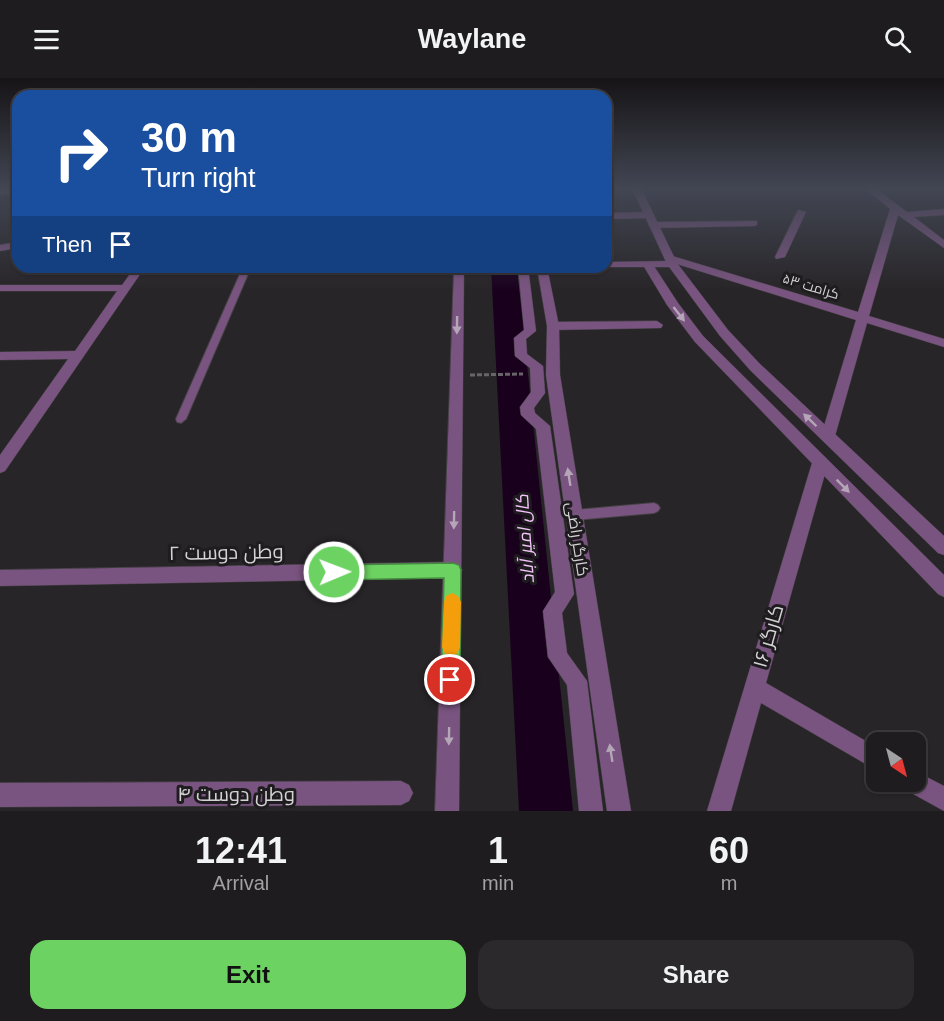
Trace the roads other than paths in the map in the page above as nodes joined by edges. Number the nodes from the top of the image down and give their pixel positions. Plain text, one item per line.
1 (652, 222) edge
2 (727, 222) edge
3 (796, 222) edge
4 (896, 222) edge
5 (913, 222) edge
6 (754, 223) dead end
7 (944, 245) edge
8 (780, 257) dead end
9 (671, 261) junction
10 (612, 265) edge
11 (648, 265) junction
12 (136, 273) edge
13 (244, 273) edge
14 (459, 273) edge
15 (524, 273) edge
16 (543, 273) edge
17 (0, 288) edge
18 (125, 288) junction
19 (863, 318) junction
20 (657, 325) dead end
21 (553, 326) junction
22 (944, 343) edge
23 (77, 355) junction
24 (0, 356) edge
25 (181, 419) dead end
26 (828, 436) junction
27 (6, 450) edge
28 (820, 463) junction
29 (0, 467) edge
30 (654, 508) dead end
31 (575, 515) junction
32 (944, 547) edge
33 (453, 570) junction
34 (0, 578) edge
35 (944, 588) edge
36 (754, 687) junction
37 (866, 753) edge
38 (926, 789) edge
39 (400, 793) dead end
40 (0, 795) edge
41 (944, 799) edge
42 (447, 811) edge
43 (591, 811) edge
44 (619, 811) edge
45 (719, 811) edge

1 - 9 street
2 - 6 street
3 - 8 street
4 - 19 street
5 - 7 street
9 - 11 street, کرامت ۵۳
9 - 19 street, کرامت ۵۳
26 -> 9 street
10 - 11 street, کرامت ۵۳
11 -> 28 street
12 - 18 street
13 - 25 lane
14 -> 33 street
15 - 43 street
16 - 21 street, کارگر راضی
17 - 18 street
18 - 23 street
19 - 22 street, کرامت ۵۳
19 - 26 street
20 - 21 street
31 -> 21 street, کارگر راضی
23 - 24 street
23 - 27 street
26 - 32 street
27 - 29 street
28 -> 35 street
28 - 36 street, کارگر ۱۶
30 - 31 lane
44 -> 31 street, کارگر راضی
33 - 34 street, وطن دوست ۲
33 -> 42 street
36 - 37 street
36 - 45 street, کارگر ۱۶
38 - 41 street
39 - 40 street, وطن دوست ۴

